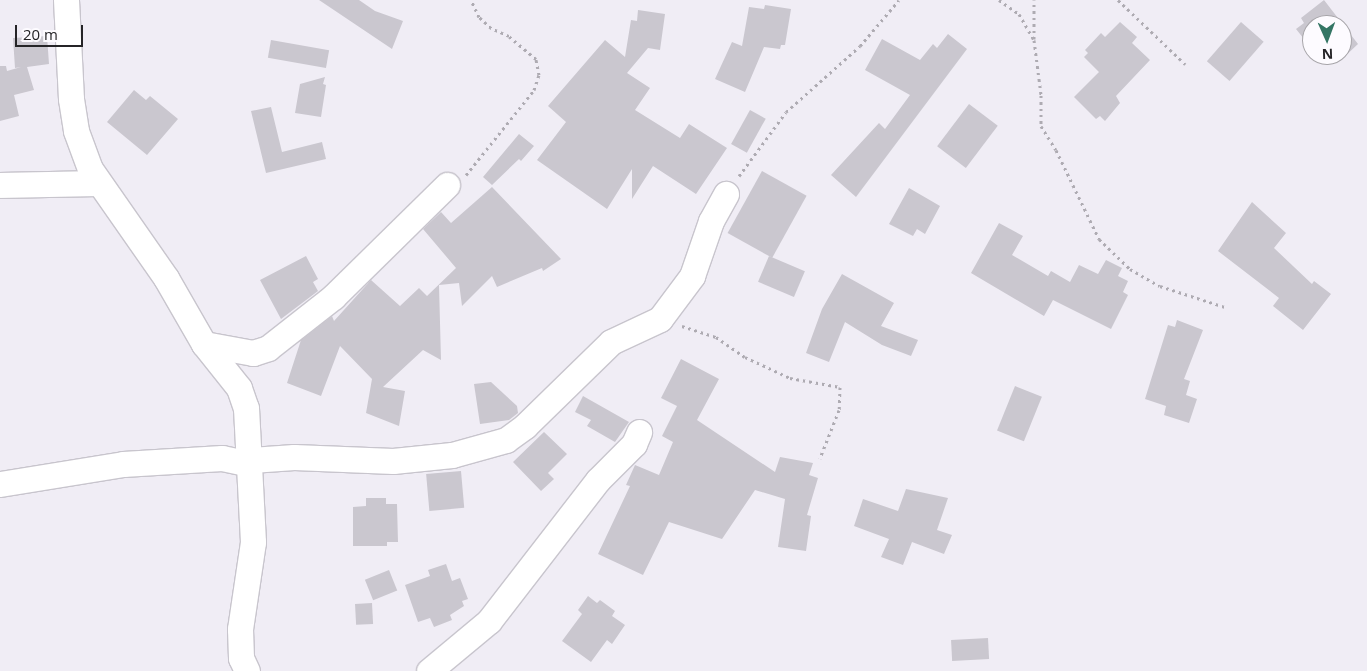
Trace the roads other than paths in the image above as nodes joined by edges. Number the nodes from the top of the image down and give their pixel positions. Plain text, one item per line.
1 (66, 0) edge
2 (98, 183) junction
3 (448, 184) road end
4 (0, 185) edge
5 (726, 194) road end
6 (204, 344) junction
7 (639, 432) dead end
8 (251, 462) junction
9 (0, 484) edge
10 (247, 671) edge
11 (429, 671) edge

1 - 2 street
2 - 4 street
2 - 6 street
3 - 6 street
5 - 8 street
6 - 8 street
7 - 11 street
8 - 9 street
8 - 10 street

